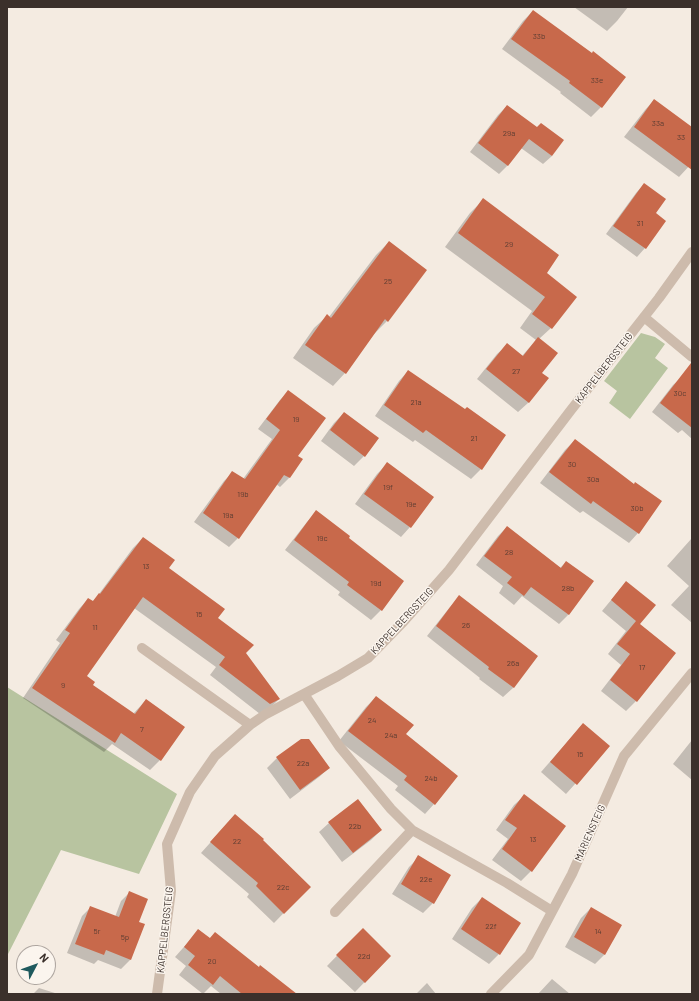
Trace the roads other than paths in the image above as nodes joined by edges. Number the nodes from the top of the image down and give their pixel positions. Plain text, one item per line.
1 (692, 252) edge
2 (644, 317) junction
3 (692, 357) edge
4 (142, 648) dead end
5 (692, 673) edge
6 (304, 694) junction
7 (250, 726) junction
8 (412, 830) junction
9 (552, 911) junction
10 (335, 912) dead end
11 (157, 994) edge
12 (491, 994) edge

1 - 2 street, KAPPELBERGSTEIG
2 - 3 street
2 - 6 street, KAPPELBERGSTEIG
4 - 7 street
5 - 9 street, MARIENSTEIG
6 - 7 street, KAPPELBERGSTEIG
6 - 8 street
7 - 11 street, KAPPELBERGSTEIG
8 - 9 street
8 - 10 street
9 - 12 street, MARIENSTEIG

